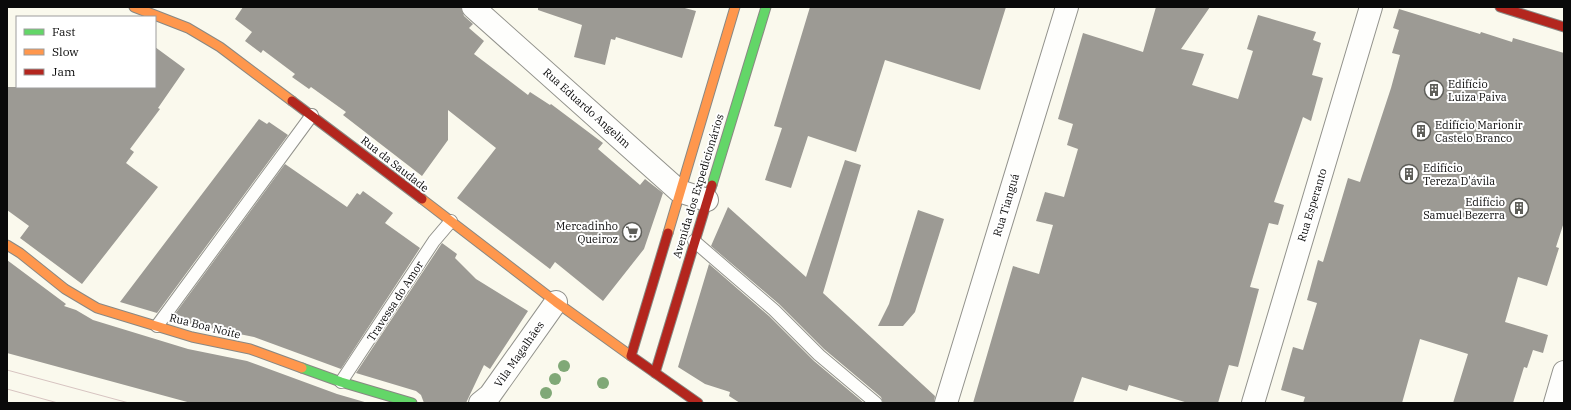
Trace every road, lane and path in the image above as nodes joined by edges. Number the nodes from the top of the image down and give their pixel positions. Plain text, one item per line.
1 (134, 7) edge
2 (165, 7) edge
3 (473, 7) edge
4 (735, 7) edge
5 (766, 7) edge
6 (1067, 7) edge
7 (1371, 7) edge
8 (1500, 7) edge
9 (1564, 27) edge
10 (188, 28) junction
11 (312, 115) junction
12 (679, 190) junction
13 (707, 200) junction
14 (451, 221) junction
15 (694, 241) junction
16 (7, 246) edge
17 (556, 302) junction
18 (157, 326) junction
19 (631, 356) junction
20 (1564, 372) edge
21 (655, 373) junction
22 (341, 382) junction
23 (412, 403) edge
24 (480, 403) edge
25 (698, 403) edge
26 (876, 403) edge
27 (946, 403) edge
28 (1253, 403) edge
29 (1555, 403) edge

1 - 10 main road, Rua da Saudade
2 - 10 street
3 - 12 street, Rua Eduardo Angelim
4 - 12 main road, Avenida dos Expedicionários
5 - 13 main road, Avenida dos Expedicionários
6 - 27 street, Rua Tianguá
7 - 28 street, Rua Esperanto
8 - 9 main road
10 - 11 main road, Rua da Saudade
11 - 14 main road, Rua da Saudade
11 - 18 lane
12 - 13 street, Rua Eduardo Angelim
12 - 19 main road, Avenida dos Expedicionários
13 - 15 main road, Avenida dos Expedicionários
14 - 17 main road, Rua da Saudade
14 - 22 lane, Travessa do Amor
15 - 21 main road, Avenida dos Expedicionários
15 - 26 lane
16 - 18 main road, Rua Boa Noite
17 - 19 main road, Rua da Saudade
17 - 24 street, Vila Magalhães
18 - 22 main road, Rua Boa Noite
19 - 21 main road, Rua da Saudade
20 - 29 street
21 - 25 main road, Rua da Saudade
22 - 23 main road, Rua Boa Noite

